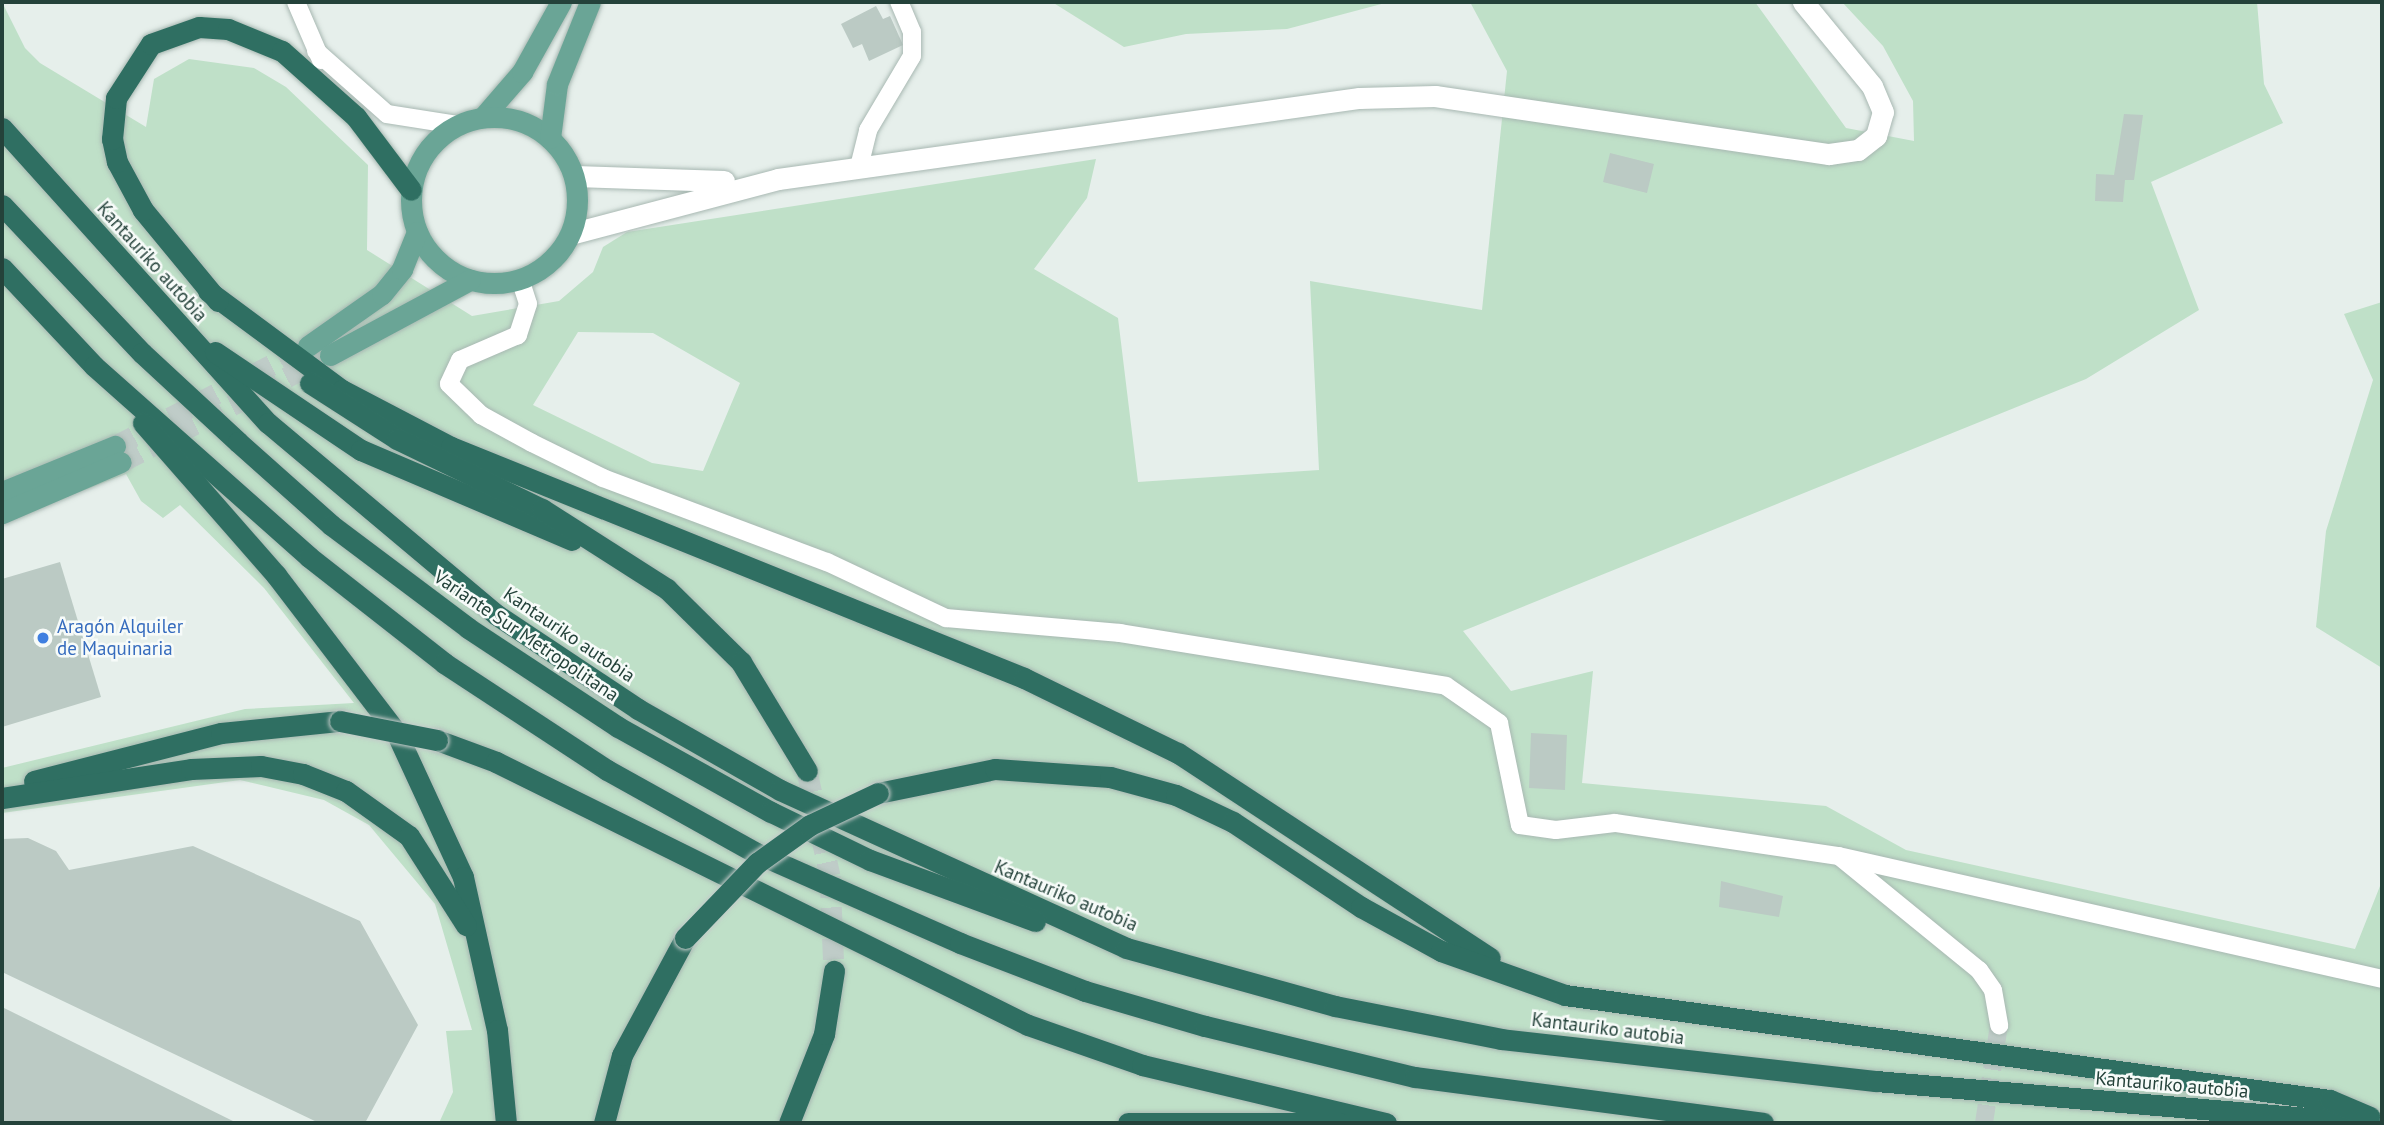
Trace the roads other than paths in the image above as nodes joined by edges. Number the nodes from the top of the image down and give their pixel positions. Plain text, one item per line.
1 (296, 2) edge
2 (561, 2) edge
3 (590, 2) edge
4 (899, 2) edge
5 (1803, 2) edge
6 (316, 51) junction
7 (339, 100) junction
8 (483, 117) junction
9 (457, 125) junction
10 (2, 128) edge
11 (550, 138) junction
12 (859, 167) junction
13 (575, 176) junction
14 (778, 179) junction
15 (411, 190) junction
16 (2, 205) edge
17 (417, 232) junction
18 (570, 234) junction
19 (2, 268) edge
20 (520, 279) junction
21 (470, 280) junction
22 (208, 292) junction
23 (179, 327) junction
24 (308, 346) tunnel mouth
25 (330, 355) tunnel mouth
26 (94, 366) junction
27 (2, 492) edge
28 (2, 513) edge
29 (627, 563) junction
30 (807, 771) tunnel mouth
31 (2, 791) edge
32 (2, 798) edge
33 (1839, 856) junction
34 (1126, 948) junction
35 (480, 952) junction
36 (834, 971) tunnel mouth
37 (2382, 979) edge
38 (1528, 981) junction
39 (1999, 1025) tunnel mouth
40 (506, 1123) edge
41 (604, 1123) edge
42 (789, 1123) edge
43 (1128, 1123) edge
44 (1341, 1123) edge
45 (1386, 1123) edge
46 (1763, 1123) edge
47 (2369, 1123) edge
48 (2382, 1123) edge

1 - 6 street
2 - 8 main road
3 - 11 main road
4 - 12 street
5 - 12 street
6 - 7 street
6 - 9 street
7 - 15 highway
7 - 22 highway
8 - 9 main road
8 - 11 main road
9 - 15 main road
10 - 23 highway, Kantauriko autobia
11 - 13 main road
12 - 14 street
13 - 14 street
13 - 18 main road
14 - 18 street
15 - 17 main road
16 - 34 highway, Variante Sur Metropolitana
17 - 21 main road
17 - 24 main road
18 - 20 main road
19 - 26 highway
20 - 21 main road
20 - 33 street
21 - 25 main road
22 - 29 highway
22 - 38 highway
23 - 29 highway
23 - 34 highway, Kantauriko autobia
26 - 35 highway
26 - 46 highway
27 - 28 main road
29 - 30 highway
31 - 45 highway, bridge
32 - 35 highway
33 - 37 street
33 - 39 street
34 - 47 highway, Kantauriko autobia
35 - 40 highway
36 - 42 highway
38 - 41 highway, bridge
38 - 48 highway
43 - 44 highway

